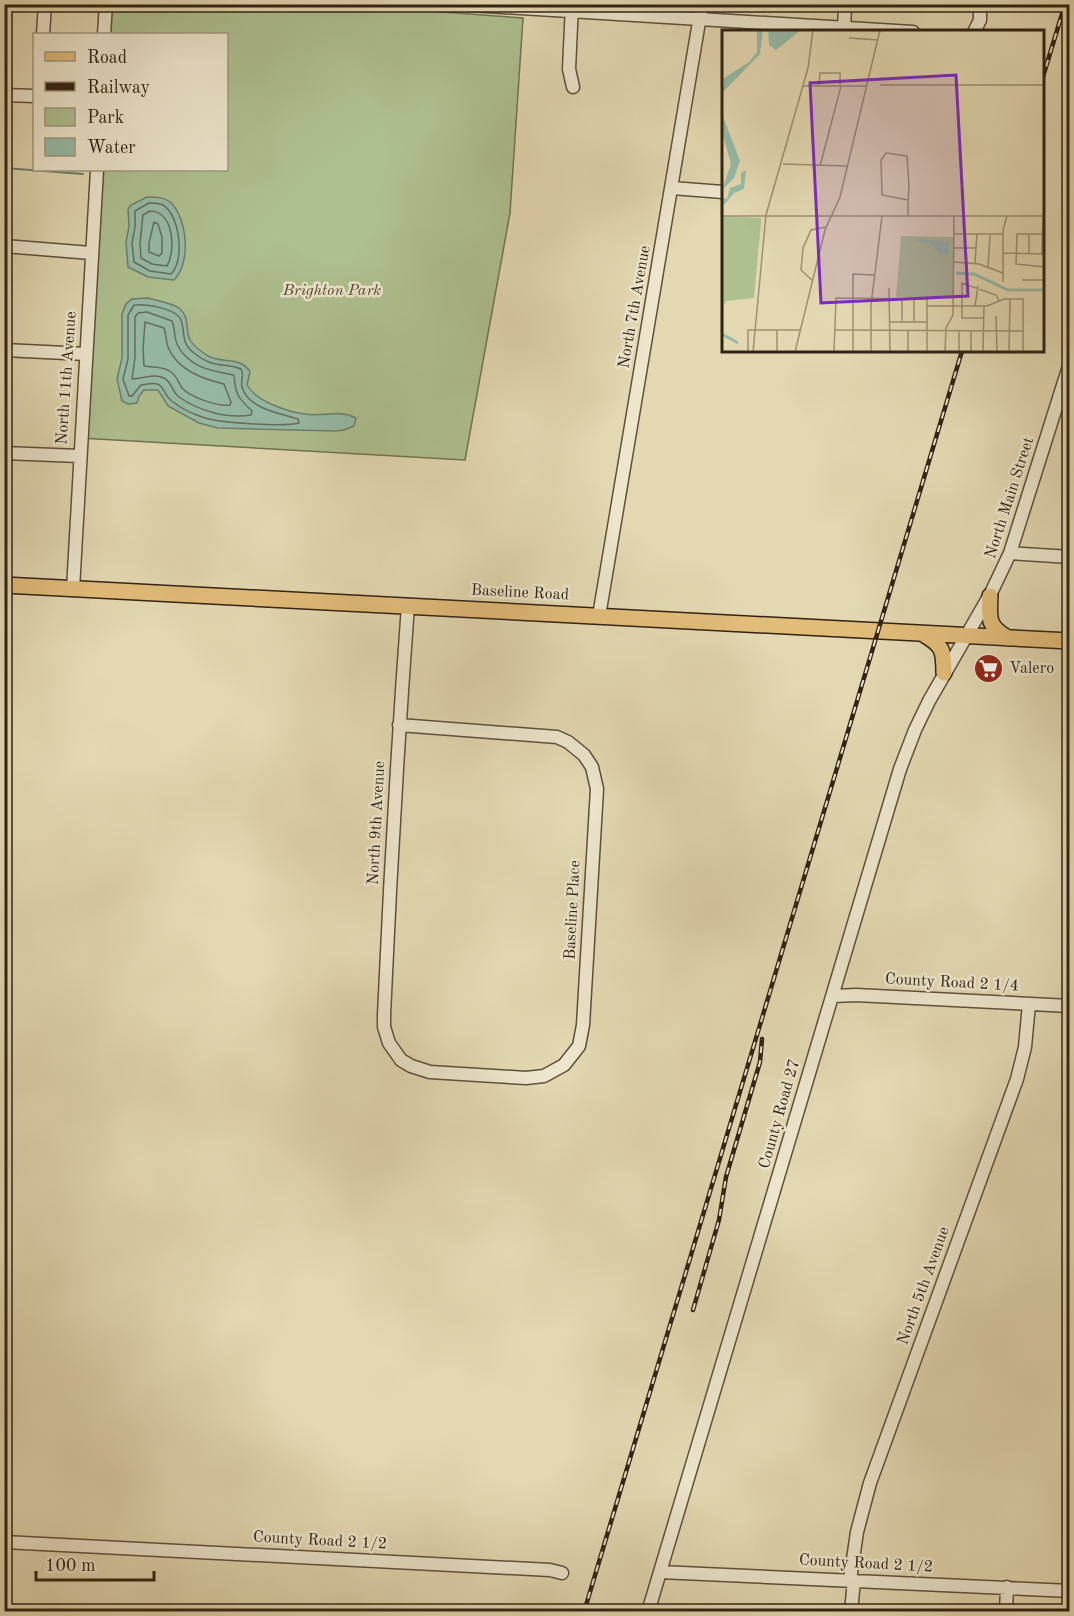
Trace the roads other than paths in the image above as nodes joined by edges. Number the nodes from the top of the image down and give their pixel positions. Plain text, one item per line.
1 (45, 4) edge
2 (106, 4) edge
3 (454, 4) edge
4 (702, 4) edge
5 (845, 4) edge
6 (980, 4) edge
7 (483, 5) edge
8 (572, 8) edge
9 (700, 19) junction
10 (844, 30) edge
11 (975, 30) edge
12 (43, 33) edge
13 (104, 33) edge
14 (573, 87) dead end
15 (4, 95) edge
16 (33, 96) edge
17 (97, 171) edge
18 (672, 188) junction
19 (722, 192) edge
20 (4, 246) edge
21 (91, 253) junction
22 (4, 350) edge
23 (86, 354) junction
24 (1070, 363) edge
25 (4, 453) edge
26 (79, 456) junction
27 (1010, 554) junction
28 (1070, 557) edge
29 (4, 585) edge
30 (73, 589) junction
31 (990, 596) junction
32 (408, 605) junction
33 (599, 616) junction
34 (920, 633) junction
35 (965, 635) junction
36 (1008, 638) junction
37 (1070, 641) edge
38 (944, 673) junction
39 (399, 725) junction
40 (833, 996) junction
41 (1029, 1004) junction
42 (1070, 1006) edge
43 (389, 1043) joint
44 (4, 1542) edge
45 (660, 1572) junction
46 (562, 1573) dead end
47 (853, 1581) junction
48 (1007, 1587) junction
49 (1070, 1591) edge
50 (648, 1611) edge
51 (851, 1611) edge
52 (1006, 1611) edge

1 - 12 street
2 - 13 street
3 - 7 street
4 - 9 street, North 7th Avenue
5 - 10 street
6 - 11 street
7 - 8 street
8 - 9 street
8 - 14 street
9 - 10 street
9 - 18 street, North 7th Avenue
15 - 16 street
17 - 21 street, North 11th Avenue
18 - 19 street
18 - 33 street, North 7th Avenue
20 - 21 street
21 - 23 street, North 11th Avenue
22 - 23 street
23 - 26 street, North 11th Avenue
24 - 27 street, North Main Street
25 - 26 street
26 - 30 street, North 11th Avenue
27 - 28 street
27 - 31 street, North Main Street
29 - 30 main road, Baseline Road
30 - 32 main road, Baseline Road
31 - 35 street, North Main Street
31 - 36 main road
32 - 33 main road, Baseline Road
32 - 39 street, North 9th Avenue
33 - 34 main road, Baseline Road
34 - 35 main road, Baseline Road
34 - 38 main road
35 - 36 main road, Baseline Road
35 - 38 street, County Road 27
36 - 37 main road, Baseline Road
38 - 40 street, County Road 27
39 - 43 street, North 9th Avenue
39 - 43 street, Baseline Place
40 - 41 street, County Road 2 1/4
40 - 45 street, County Road 27
41 - 42 street, County Road 2 1/4
41 - 47 street, North 5th Avenue
44 - 46 street, County Road 2 1/2
45 - 47 street, County Road 2 1/2
45 - 50 street, County Road 27
47 - 48 street, County Road 2 1/2
47 - 51 street, North 5th Avenue
48 - 49 street, County Road 2 1/2
48 - 52 street

